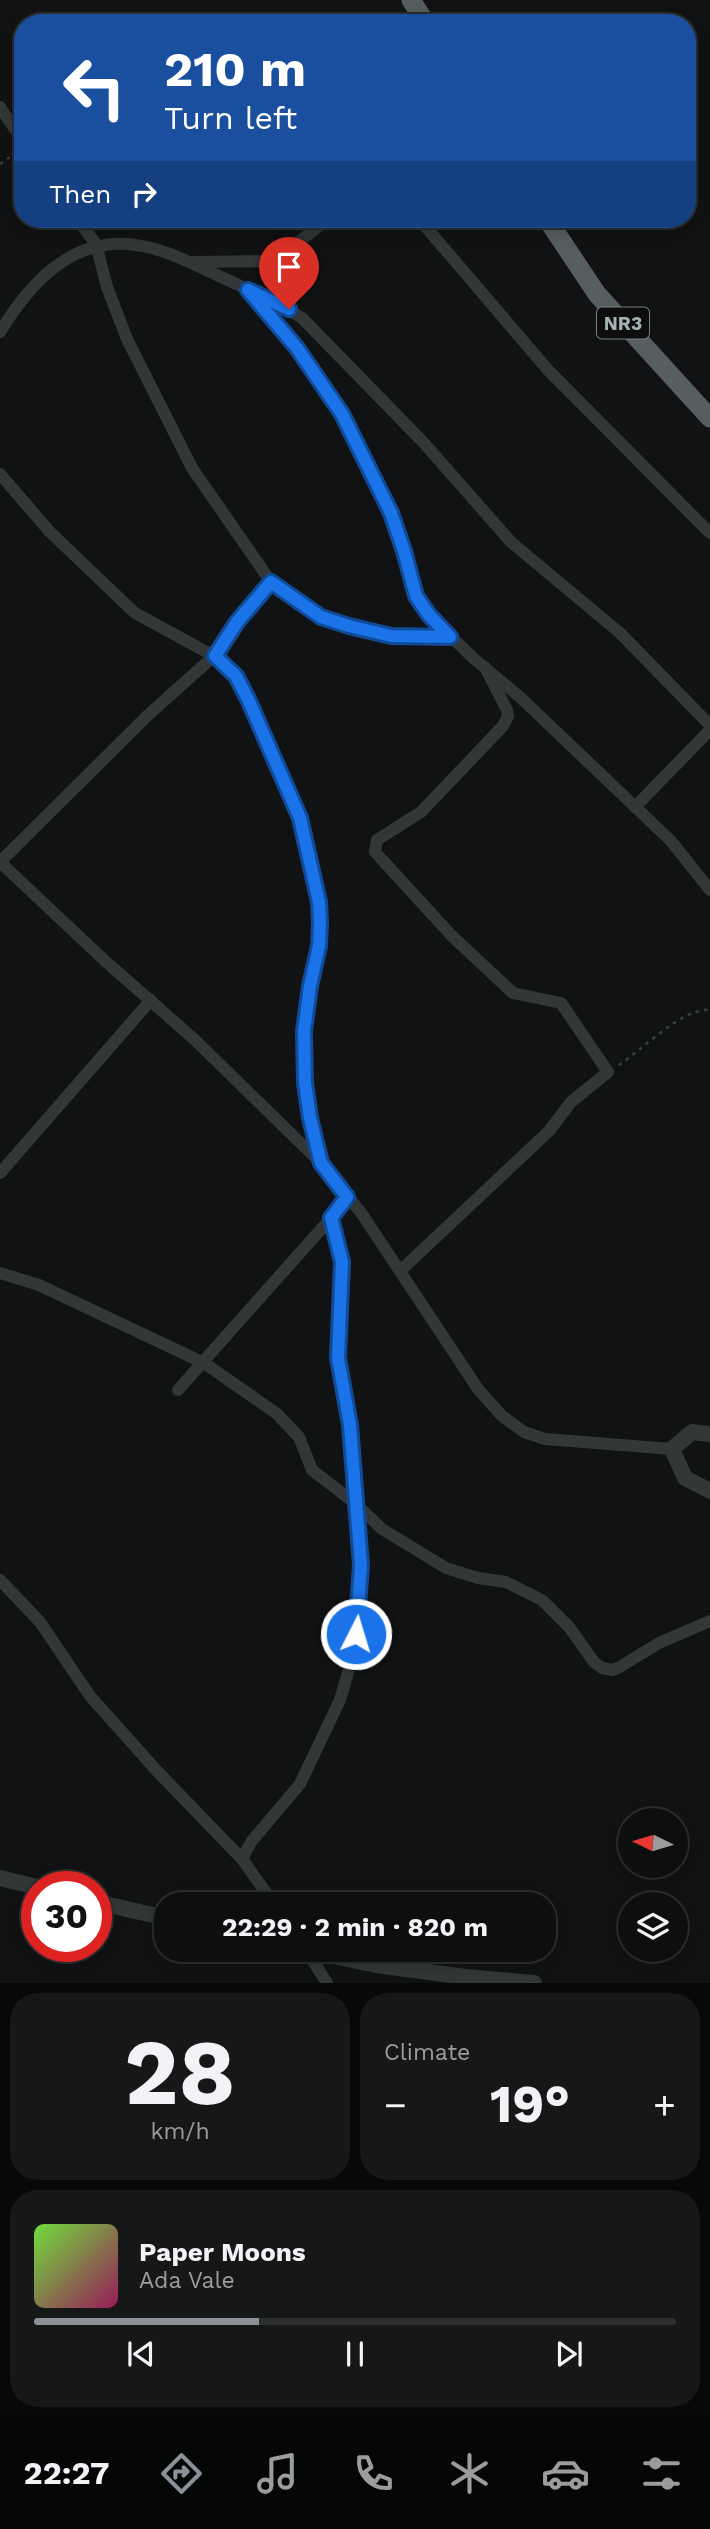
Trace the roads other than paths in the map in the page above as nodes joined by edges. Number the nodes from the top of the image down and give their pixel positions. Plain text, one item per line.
1 (0, 107) edge
2 (14, 128) edge
3 (84, 228) edge
4 (316, 228) edge
5 (427, 228) edge
6 (553, 228) edge
7 (96, 244) junction
8 (187, 262) junction
9 (248, 290) junction
10 (0, 332) edge
11 (710, 418) edge
12 (0, 474) edge
13 (710, 533) edge
14 (271, 582) junction
15 (450, 637) junction
16 (215, 656) junction
17 (485, 667) junction
18 (710, 728) edge
19 (635, 807) junction
20 (0, 862) edge
21 (710, 890) edge
22 (151, 1000) junction
23 (321, 1163) junction
24 (0, 1173) edge
25 (347, 1197) junction
26 (331, 1218) junction
27 (400, 1271) junction
28 (0, 1273) edge
29 (204, 1363) junction
30 (178, 1390) dead end
31 (710, 1434) edge
32 (672, 1449) junction
33 (710, 1490) edge
34 (355, 1503) junction
35 (0, 1580) edge
36 (710, 1621) edge
37 (242, 1859) junction
38 (0, 1878) edge
39 (21, 1883) edge
40 (265, 1892) edge
41 (112, 1906) edge
42 (154, 1915) edge
43 (314, 1962) edge
44 (365, 1962) edge
45 (524, 1982) edge
46 (327, 1983) edge

1 - 2 street
3 - 7 street
4 - 8 street
5 - 13 street
6 - 11 highway, NR3
7 - 8 street
7 - 10 street
7 - 14 street
8 - 9 street
9 - 15 street
9 - 18 street
12 - 16 street
14 - 15 street
14 - 16 street
15 - 17 street
16 - 20 street
16 - 23 street
17 - 19 street
17 - 27 street
18 - 19 street
19 - 21 street
20 - 22 street
22 - 23 street
22 - 24 street
23 - 25 street
25 - 26 street
25 - 27 street
26 - 29 street
26 - 34 street
27 - 32 street
28 - 29 street
29 - 30 street
29 - 34 street
31 - 32 street
32 - 33 street
34 - 36 street
34 - 37 street
35 - 37 street
37 - 40 street
38 - 39 street
41 - 42 street
43 - 46 street
44 - 45 street

